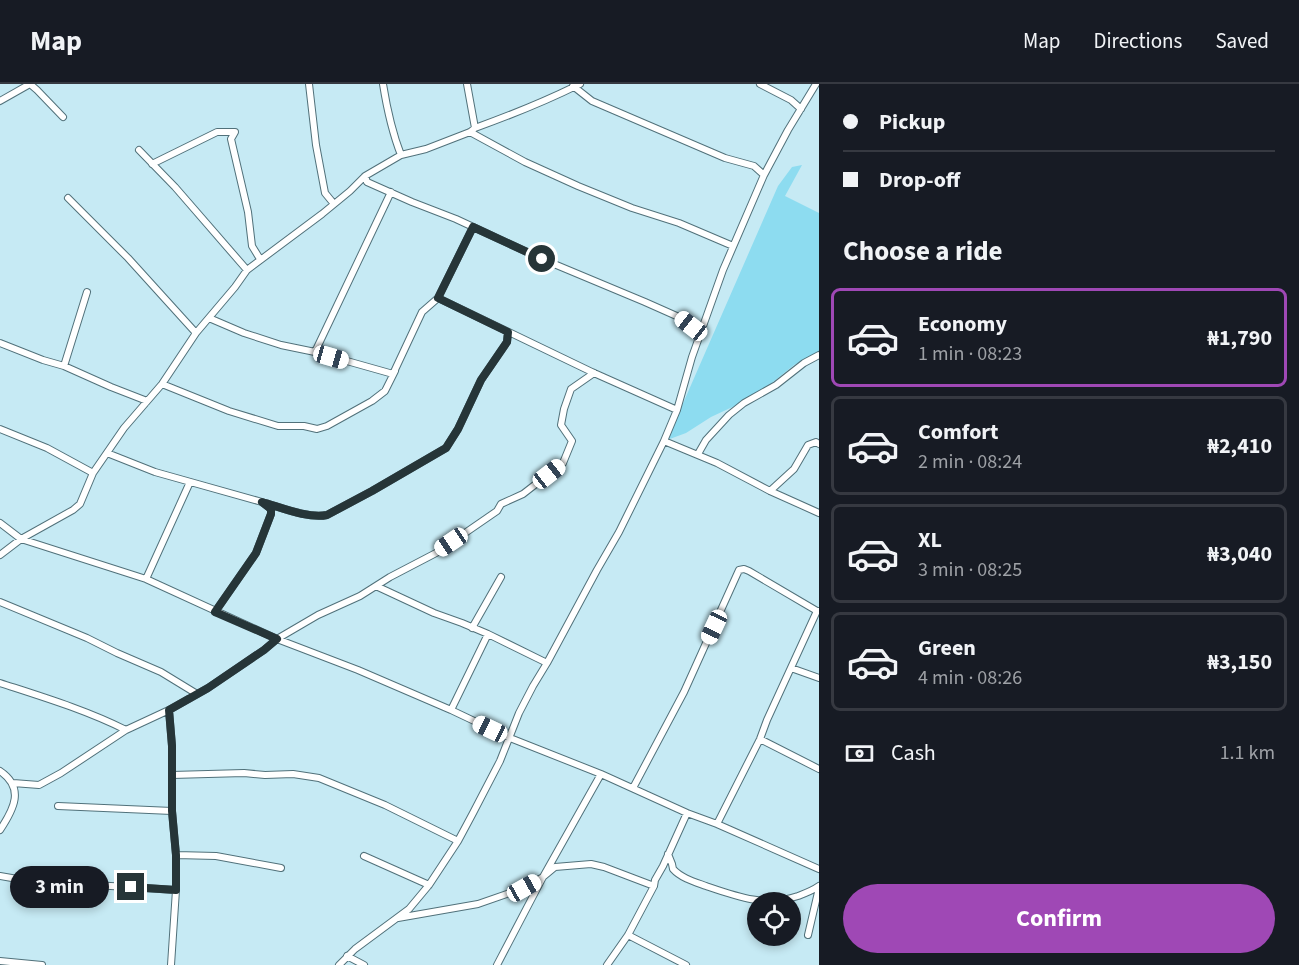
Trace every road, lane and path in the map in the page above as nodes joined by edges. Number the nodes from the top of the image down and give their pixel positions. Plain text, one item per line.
1 (30, 84) edge
2 (309, 84) edge
3 (383, 84) edge
4 (466, 84) edge
5 (760, 84) edge
6 (816, 84) edge
7 (575, 85) edge
8 (0, 101) edge
9 (801, 109) junction
10 (63, 117) dead end
11 (472, 130) junction
12 (139, 150) dead end
13 (402, 155) junction
14 (152, 164) junction
15 (764, 174) junction
16 (364, 176) junction
17 (391, 192) junction
18 (68, 198) dead end
19 (334, 204) junction
20 (473, 227) junction
21 (733, 246) junction
22 (260, 260) junction
23 (247, 270) junction
24 (87, 292) dead end
25 (438, 298) junction
26 (209, 318) junction
27 (508, 332) junction
28 (196, 333) junction
29 (700, 333) junction
30 (0, 343) edge
31 (315, 352) junction
32 (819, 355) edge
33 (64, 366) junction
34 (397, 368) junction
35 (594, 373) junction
36 (162, 384) junction
37 (147, 401) junction
38 (677, 410) junction
39 (0, 429) edge
40 (664, 441) junction
41 (819, 444) edge
42 (107, 453) junction
43 (698, 454) junction
44 (93, 473) junction
45 (190, 482) junction
46 (770, 491) junction
47 (262, 502) junction
48 (819, 513) edge
49 (0, 524) edge
50 (21, 539) junction
51 (0, 555) edge
52 (501, 578) dead end
53 (146, 579) junction
54 (376, 586) junction
55 (0, 602) edge
56 (818, 611) edge
57 (215, 612) junction
58 (472, 628) junction
59 (488, 634) junction
60 (277, 639) junction
61 (547, 663) junction
62 (791, 669) junction
63 (819, 678) edge
64 (0, 683) edge
65 (196, 694) junction
66 (169, 710) junction
67 (451, 710) junction
68 (126, 730) junction
69 (510, 738) junction
70 (760, 739) junction
71 (819, 769) edge
72 (0, 771) edge
73 (601, 774) junction
74 (172, 775) junction
75 (13, 783) junction
76 (633, 788) junction
77 (58, 806) dead end
78 (172, 811) junction
79 (687, 813) junction
80 (717, 824) junction
81 (0, 830) edge
82 (458, 841) junction
83 (668, 854) junction
84 (176, 855) junction
85 (364, 856) dead end
86 (281, 868) dead end
87 (819, 869) edge
88 (0, 876) edge
89 (543, 877) junction
90 (429, 885) junction
91 (654, 886) junction
92 (819, 887) edge
93 (176, 890) junction
94 (409, 909) junction
95 (423, 914) junction
96 (396, 918) junction
97 (628, 935) junction
98 (808, 935) dead end
99 (347, 956) junction
100 (0, 961) edge
101 (42, 965) edge
102 (171, 965) edge
103 (339, 965) edge
104 (364, 965) edge
105 (497, 965) edge
106 (607, 965) edge
107 (686, 965) edge

1 - 8 street
1 - 10 street
2 - 19 street
3 - 13 street
4 - 11 street
5 - 9 street
6 - 9 street
7 - 11 street
7 - 15 street
9 - 15 street
11 - 13 street
11 - 21 street
12 - 14 street
13 - 16 street
14 - 22 street
14 - 23 street
15 - 21 street
16 - 17 street
16 - 19 street
17 - 20 street
17 - 31 street
18 - 28 street
19 - 22 street
20 - 25 street
20 - 29 street
21 - 29 street
22 - 23 street
23 - 26 street
24 - 33 street
25 - 27 street
25 - 34 street
26 - 28 street
26 - 31 street
27 - 35 street
27 - 47 street
28 - 36 street
29 - 38 street
30 - 33 street
31 - 34 street
32 - 43 street
33 - 37 street
34 - 36 street
35 - 38 street
35 - 54 street
36 - 37 street
37 - 42 street
38 - 40 street
39 - 44 street
40 - 43 street
40 - 61 street
41 - 46 street
42 - 44 street
42 - 45 street
43 - 46 street
44 - 50 street
45 - 47 street
45 - 53 street
46 - 48 street
47 - 57 street
49 - 50 street
50 - 51 street
50 - 53 street
52 - 58 street
53 - 57 street
54 - 58 street
54 - 60 street
55 - 65 street
56 - 62 street
56 - 76 street
57 - 60 street
58 - 59 street
59 - 61 street
59 - 67 street
60 - 65 street
60 - 67 street
61 - 69 street
62 - 63 street
62 - 70 street
64 - 68 street
65 - 66 street
66 - 68 street
66 - 74 street
67 - 69 street
68 - 75 street
69 - 73 street
69 - 82 street
70 - 71 street
70 - 80 street
72 - 75 street
73 - 76 street
73 - 89 street
74 - 78 street
74 - 82 street
75 - 81 street
76 - 79 street
77 - 78 street
78 - 84 street
79 - 80 street
79 - 83 street
80 - 87 street
82 - 90 street
83 - 91 street
83 - 92 street
84 - 86 street
84 - 93 street
85 - 90 street
88 - 93 street
89 - 91 street
89 - 95 street
89 - 105 street
90 - 94 street
91 - 97 street
92 - 98 street
93 - 102 street
94 - 95 street
94 - 96 street
95 - 96 street
96 - 99 street
97 - 106 street
97 - 107 street
99 - 103 street
99 - 104 street
100 - 101 street

